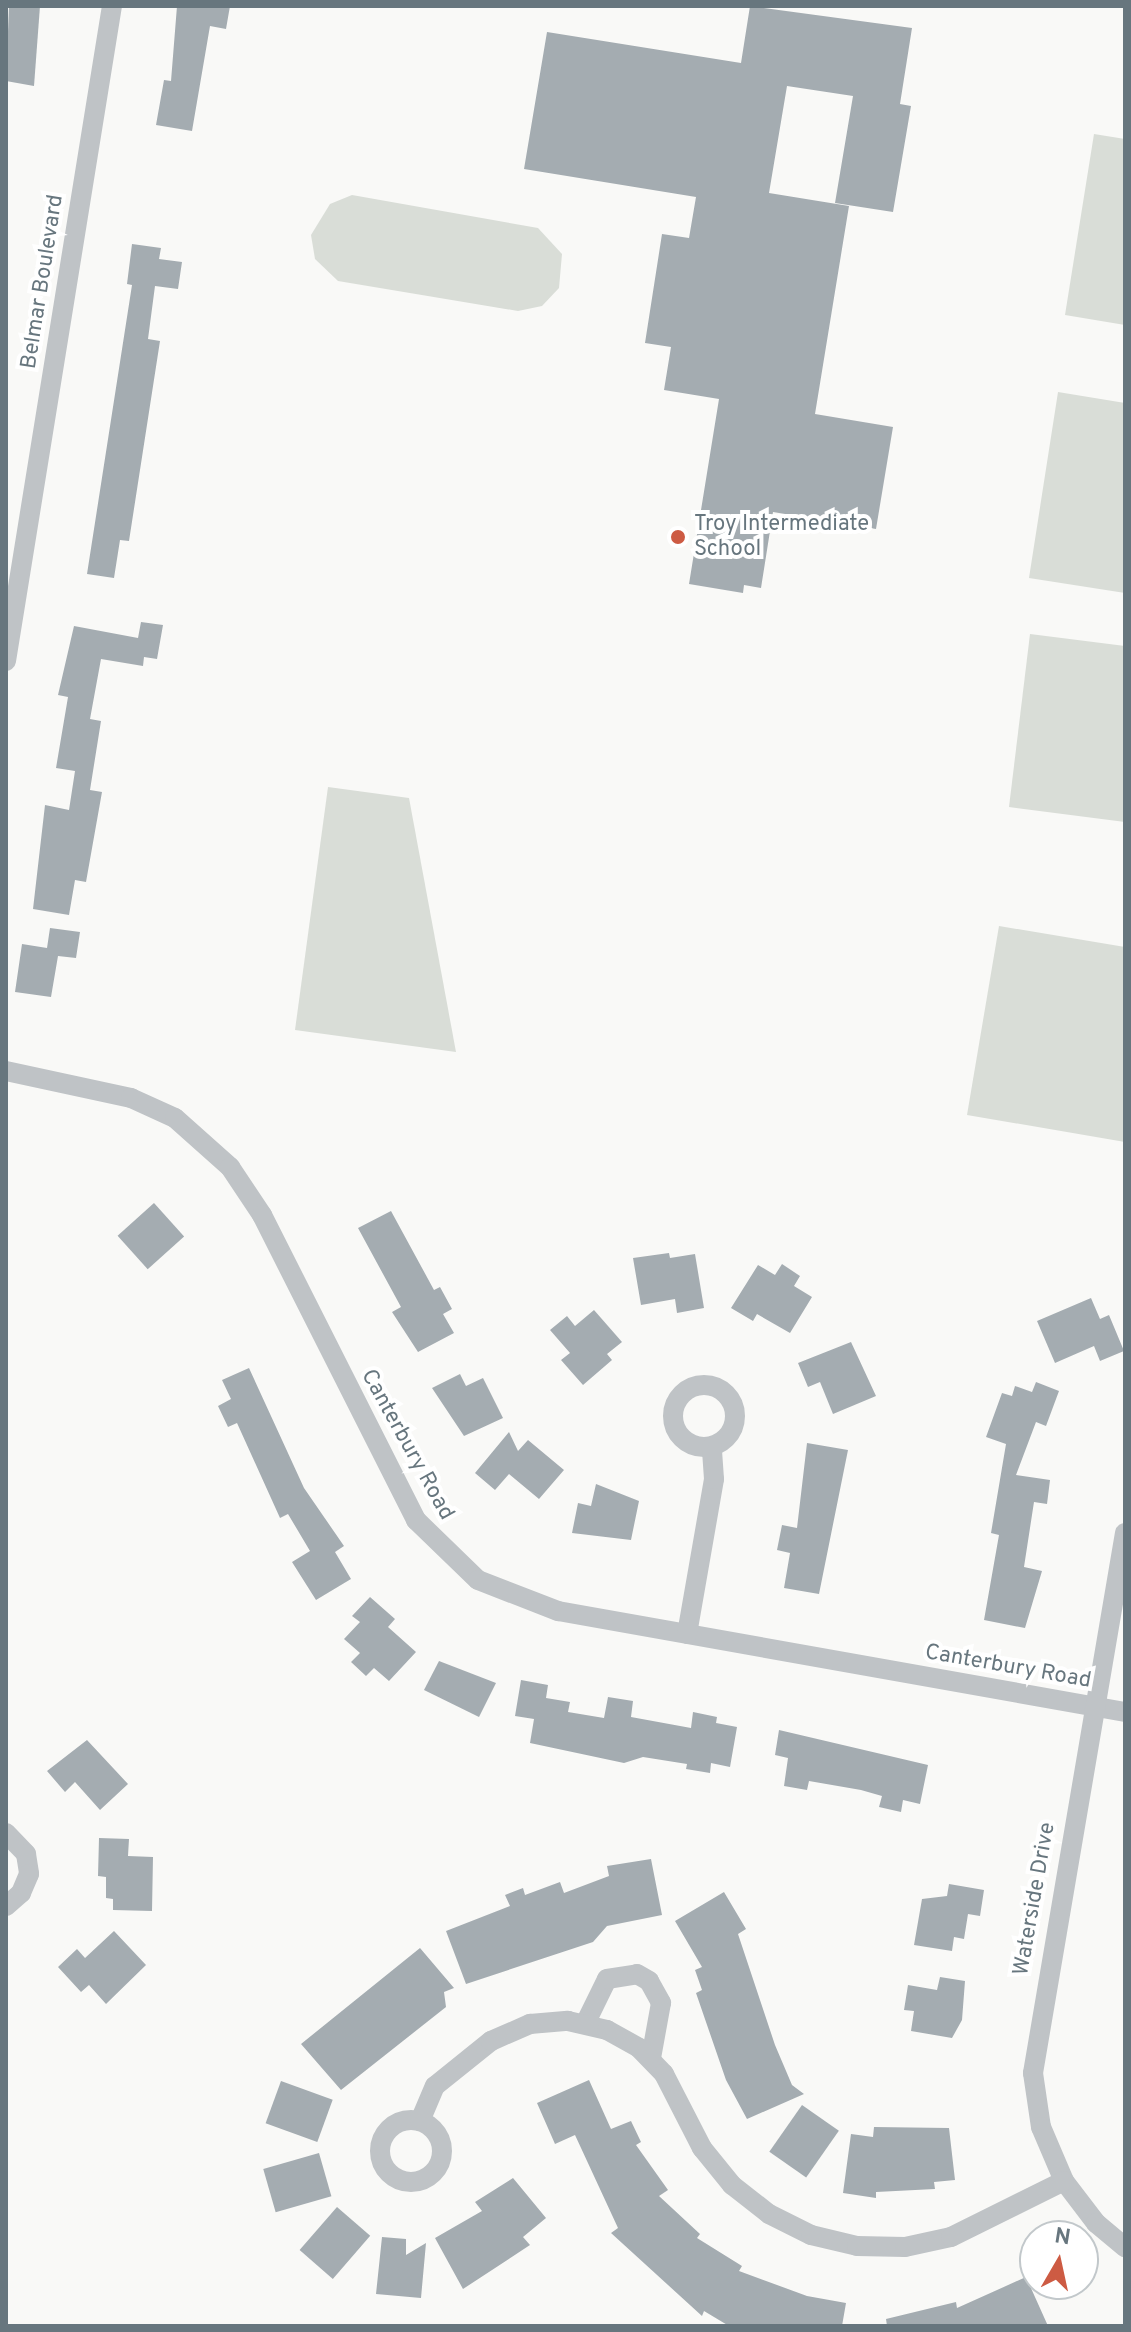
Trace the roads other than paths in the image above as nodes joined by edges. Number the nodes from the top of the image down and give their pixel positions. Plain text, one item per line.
1 (112, 6) edge
2 (6, 661) edge
3 (6, 1071) edge
4 (712, 1447) dead end
5 (1125, 1533) edge
6 (687, 1634) junction
7 (1094, 1707) junction
8 (1125, 1712) edge
9 (6, 1833) edge
10 (6, 1906) edge
11 (585, 2024) junction
12 (651, 2058) junction
13 (420, 2121) dead end
14 (1064, 2181) junction
15 (1125, 2247) edge

1 - 2 street, Belmar Boulevard
3 - 6 street, Canterbury Road
4 - 6 street
5 - 7 street, Waterside Drive
6 - 7 street, Canterbury Road
7 - 8 street, Canterbury Road
7 - 14 street, Waterside Drive
9 - 10 street
11 - 12 street
11 - 12 street
11 - 13 street
12 - 14 street
14 - 15 street, Waterside Drive

